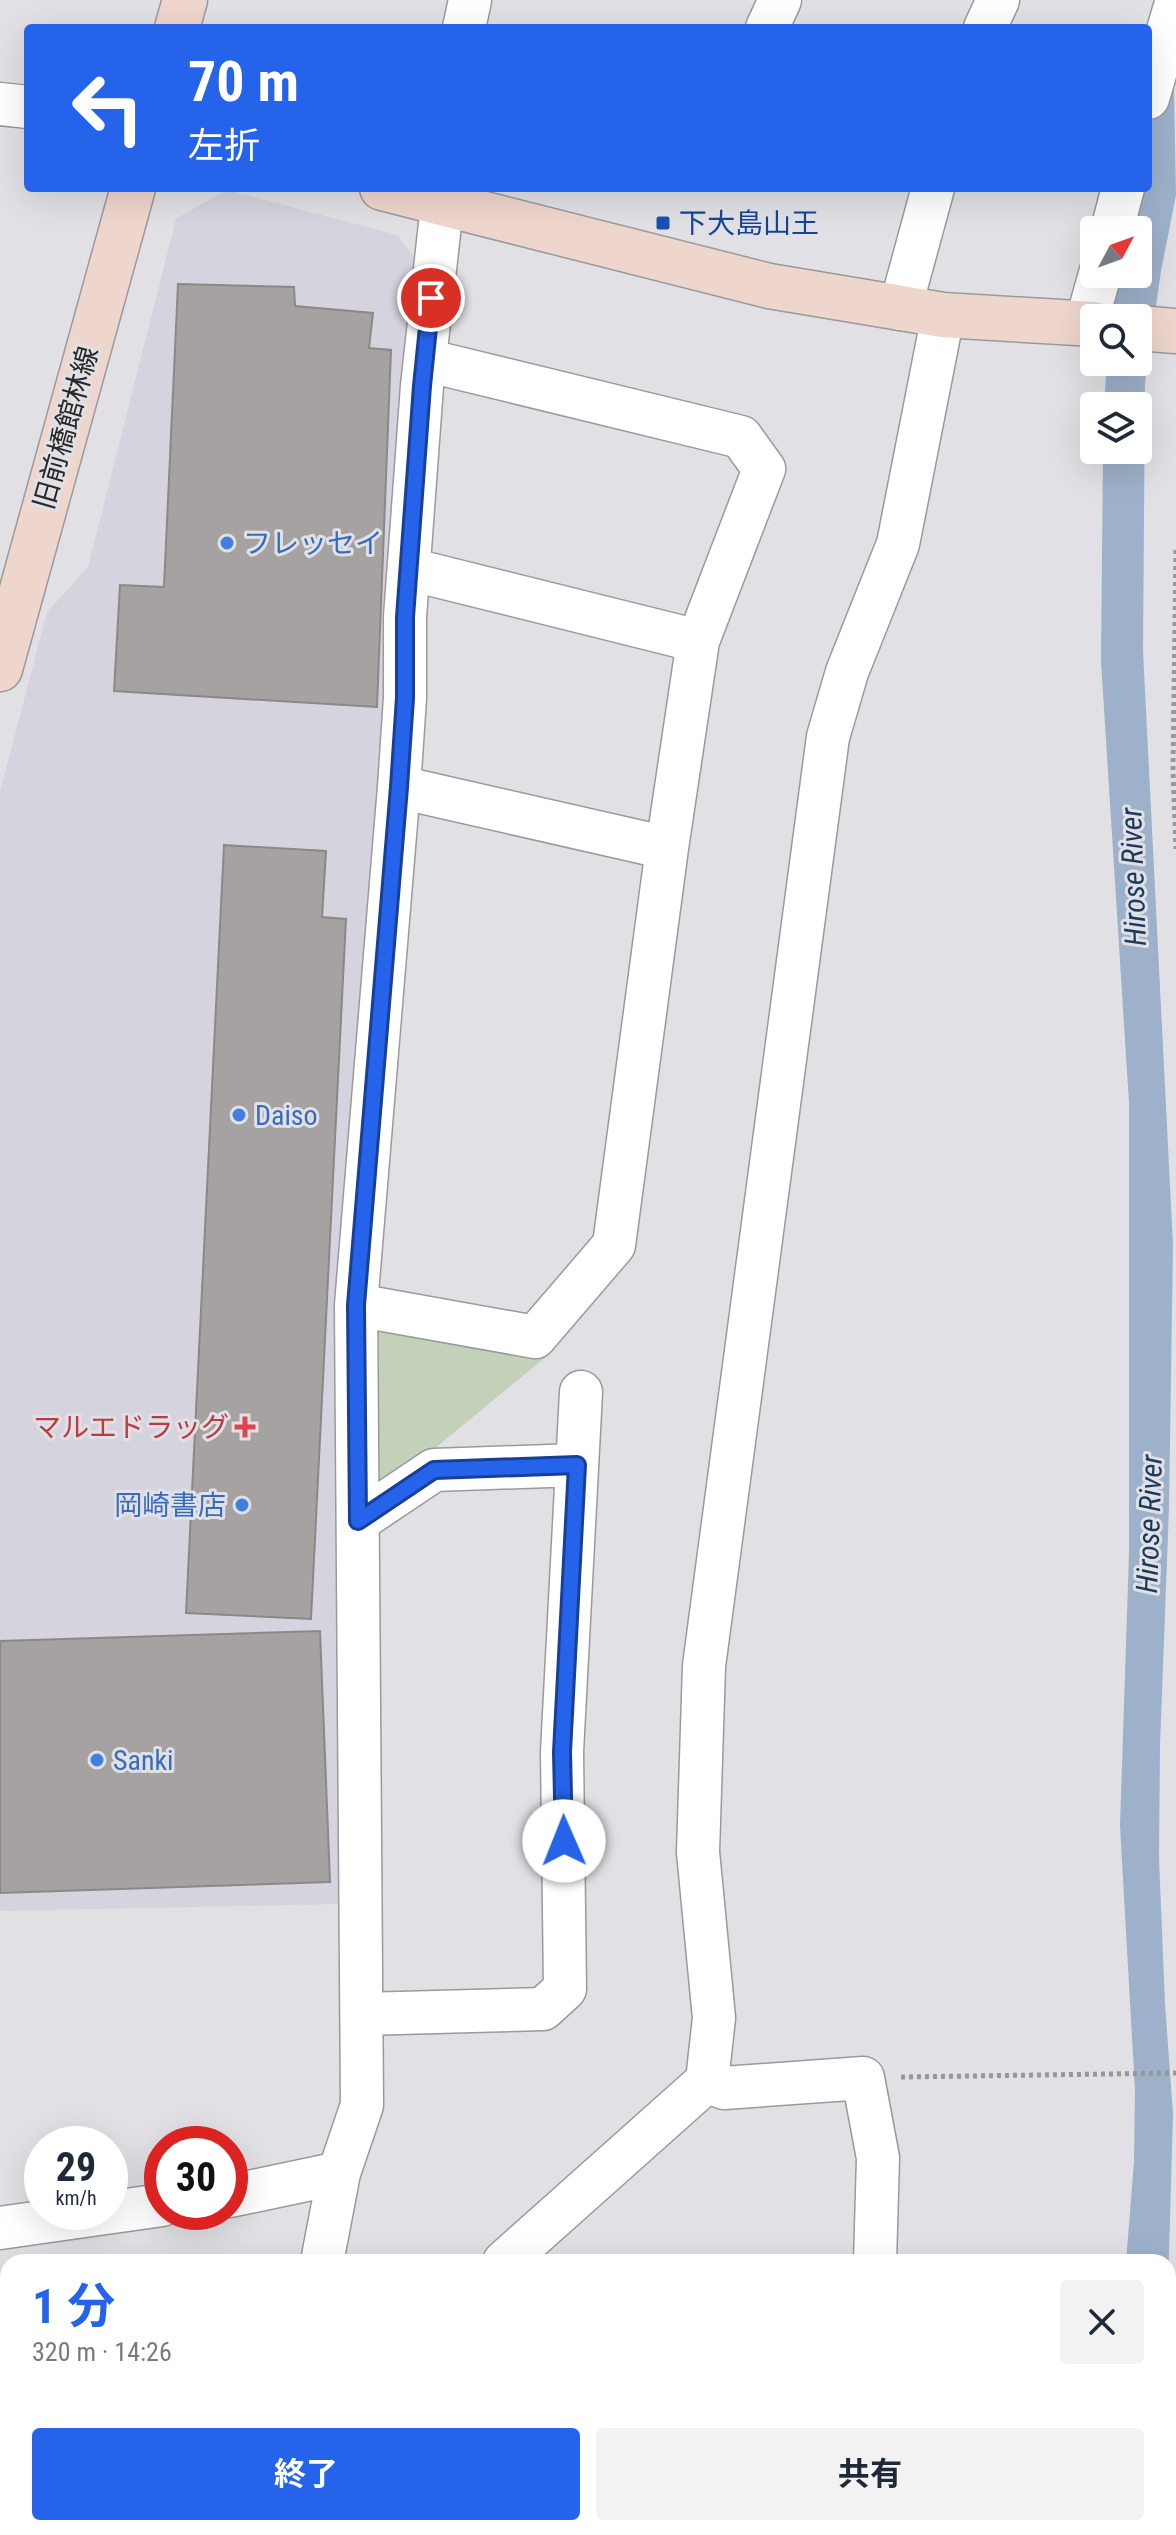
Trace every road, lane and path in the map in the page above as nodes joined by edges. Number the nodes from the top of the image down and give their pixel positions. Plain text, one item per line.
1 (185, 0) edge
2 (470, 0) edge
3 (780, 0) edge
4 (998, 0) edge
5 (1176, 3) edge
6 (178, 24) edge
7 (465, 24) edge
8 (769, 24) edge
9 (987, 24) edge
10 (1152, 84) edge
11 (0, 104) edge
12 (24, 107) edge
13 (132, 192) edge
14 (412, 192) edge
15 (932, 192) edge
16 (1122, 192) edge
17 (443, 196) edge
18 (1116, 216) edge
19 (900, 309) junction
20 (943, 315) junction
21 (1080, 323) edge
22 (1152, 329) edge
23 (1176, 331) edge
24 (425, 360) junction
25 (1176, 550) edge
26 (409, 569) junction
27 (698, 641) junction
28 (0, 669) edge
29 (399, 787) junction
30 (667, 848) junction
31 (1176, 849) edge
32 (356, 1305) junction
33 (581, 1392) dead end
34 (577, 1465) junction
35 (358, 1521) junction
36 (362, 2014) junction
37 (1176, 2073) edge
38 (863, 2078) junction
39 (707, 2081) junction
40 (339, 2173) junction
41 (248, 2192) edge
42 (144, 2208) edge
43 (0, 2228) edge
44 (324, 2254) edge
45 (513, 2254) edge
46 (875, 2254) edge

1 - 6 street
2 - 7 street
3 - 8 street
4 - 9 street
5 - 10 street
11 - 12 street
13 - 28 street, 旧前橋館林線
14 - 17 street
15 - 19 street
16 - 18 street
17 - 19 street
17 - 24 street
19 - 20 street
20 - 21 street
20 - 39 street
22 - 23 street
24 - 26 street
24 - 27 street
25 - 31 path
26 - 27 street
26 - 29 street
27 - 30 street
29 - 30 street
29 - 32 street
30 - 32 street
32 - 35 street
33 - 34 street
34 - 35 street
34 - 36 street
35 - 36 street
36 - 40 street
37 - 38 path
38 - 39 street
38 - 46 street
39 - 45 street
40 - 41 street
40 - 44 street
42 - 43 street

